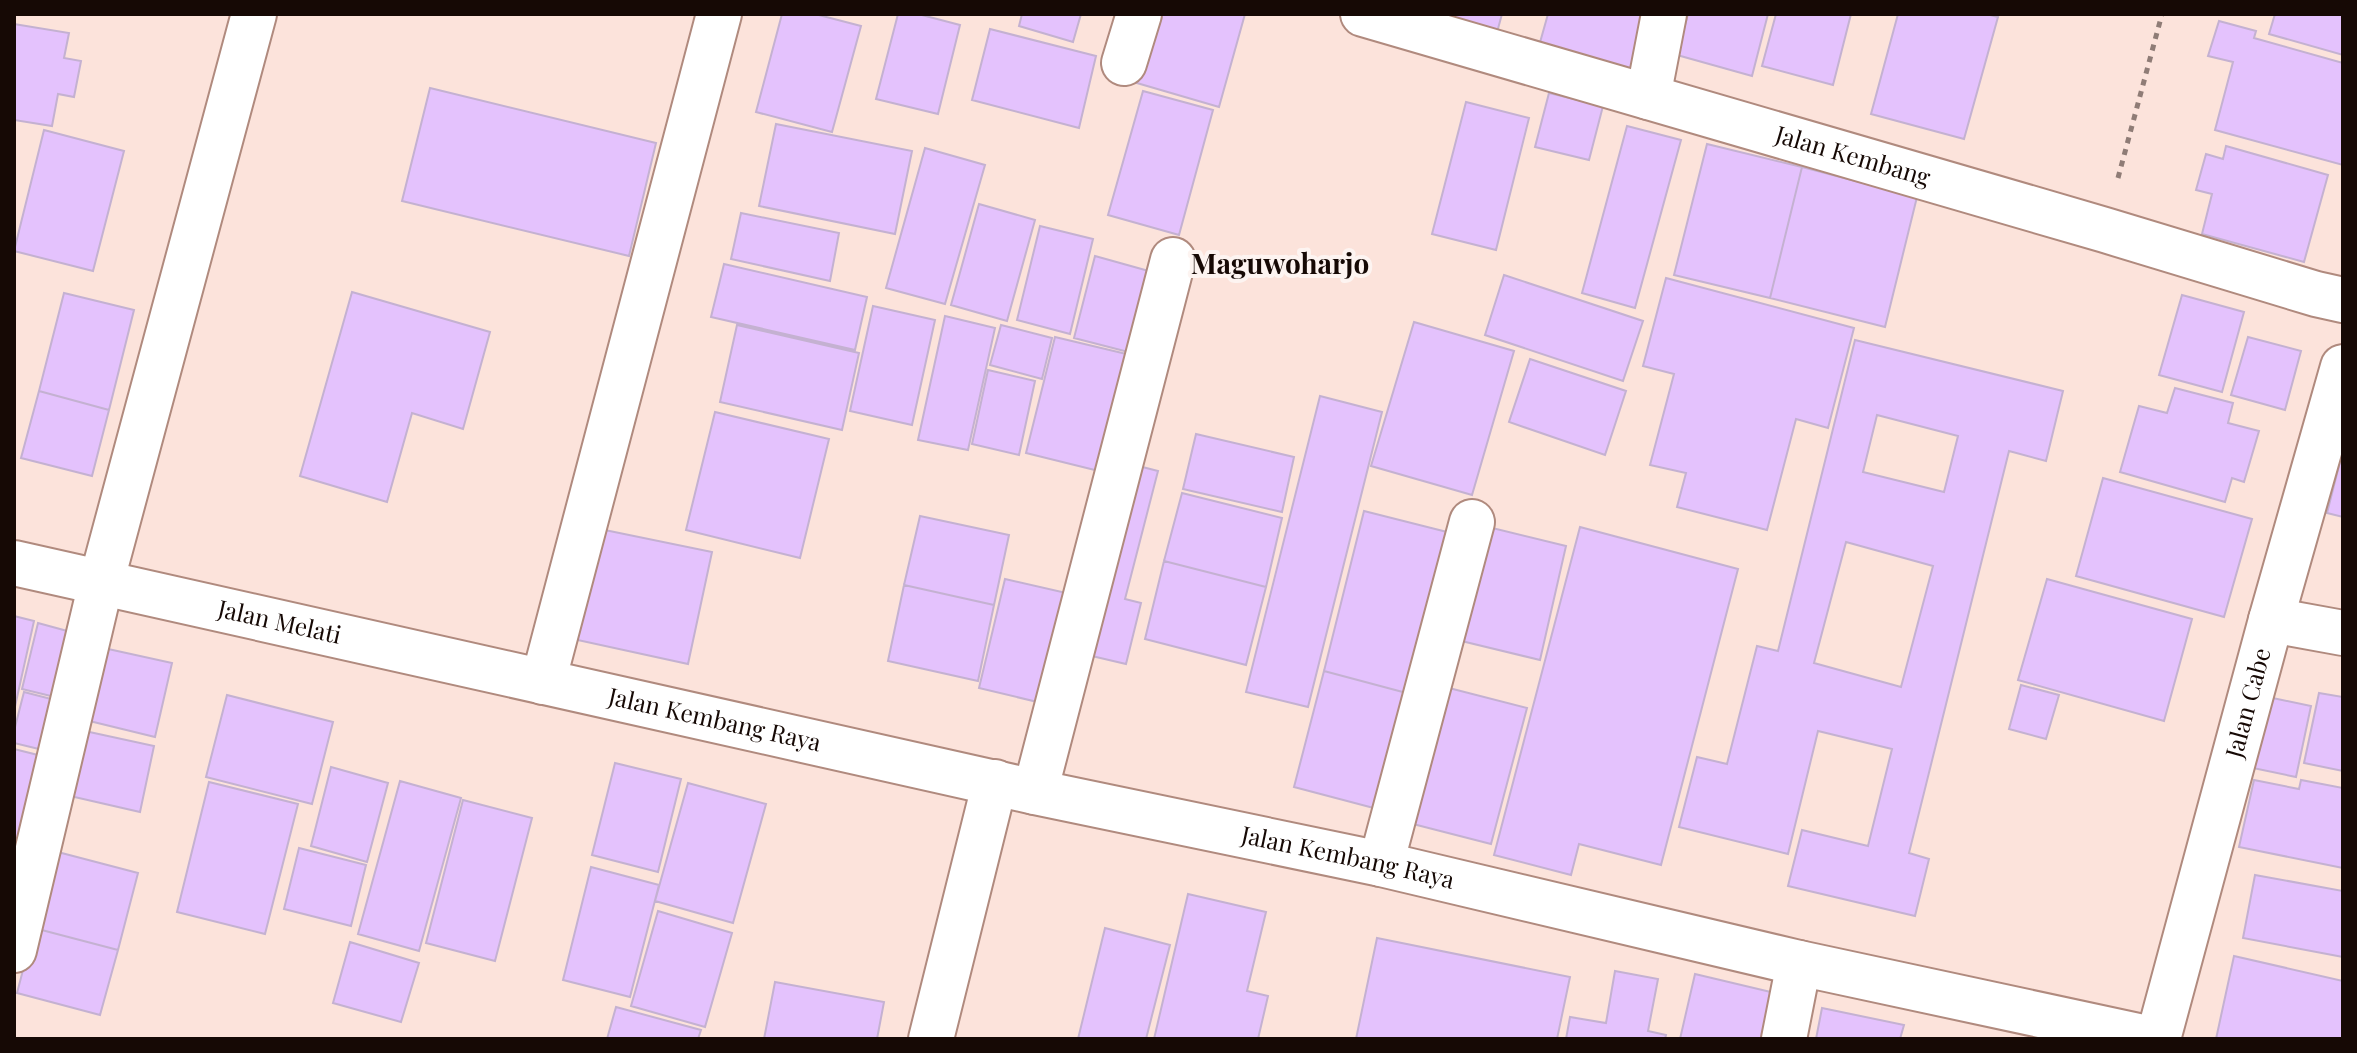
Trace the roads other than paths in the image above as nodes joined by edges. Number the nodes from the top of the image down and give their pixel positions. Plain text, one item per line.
1 (254, 14) edge
2 (719, 14) edge
3 (1139, 14) edge
4 (1363, 14) edge
5 (1664, 14) edge
6 (1124, 63) dead end
7 (1648, 97) junction
8 (1173, 260) dead end
9 (2343, 300) edge
10 (2343, 367) edge
11 (1472, 522) dead end
12 (14, 563) edge
13 (101, 583) junction
14 (2271, 620) junction
15 (2343, 633) edge
16 (543, 682) junction
17 (1015, 787) junction
18 (1381, 864) junction
19 (14, 950) edge
20 (1799, 963) junction
21 (931, 1039) edge
22 (1784, 1039) edge
23 (2152, 1039) edge
24 (2158, 1039) edge

1 - 13 street
2 - 16 street
3 - 6 street
4 - 7 street, Jalan Kembang
5 - 7 street
7 - 9 street, Jalan Kembang
8 - 17 street
10 - 14 street, Jalan Cabe
11 - 18 street
12 - 13 street, Jalan Melati
13 - 16 street, Jalan Melati
13 - 19 street
14 - 15 street
14 - 24 street, Jalan Cabe
16 - 17 street, Jalan Kembang Raya
17 - 18 street, Jalan Kembang Raya
17 - 21 street
18 - 20 street, Jalan Kembang Raya
20 - 22 street
20 - 23 street, Jalan Kembang Raya

